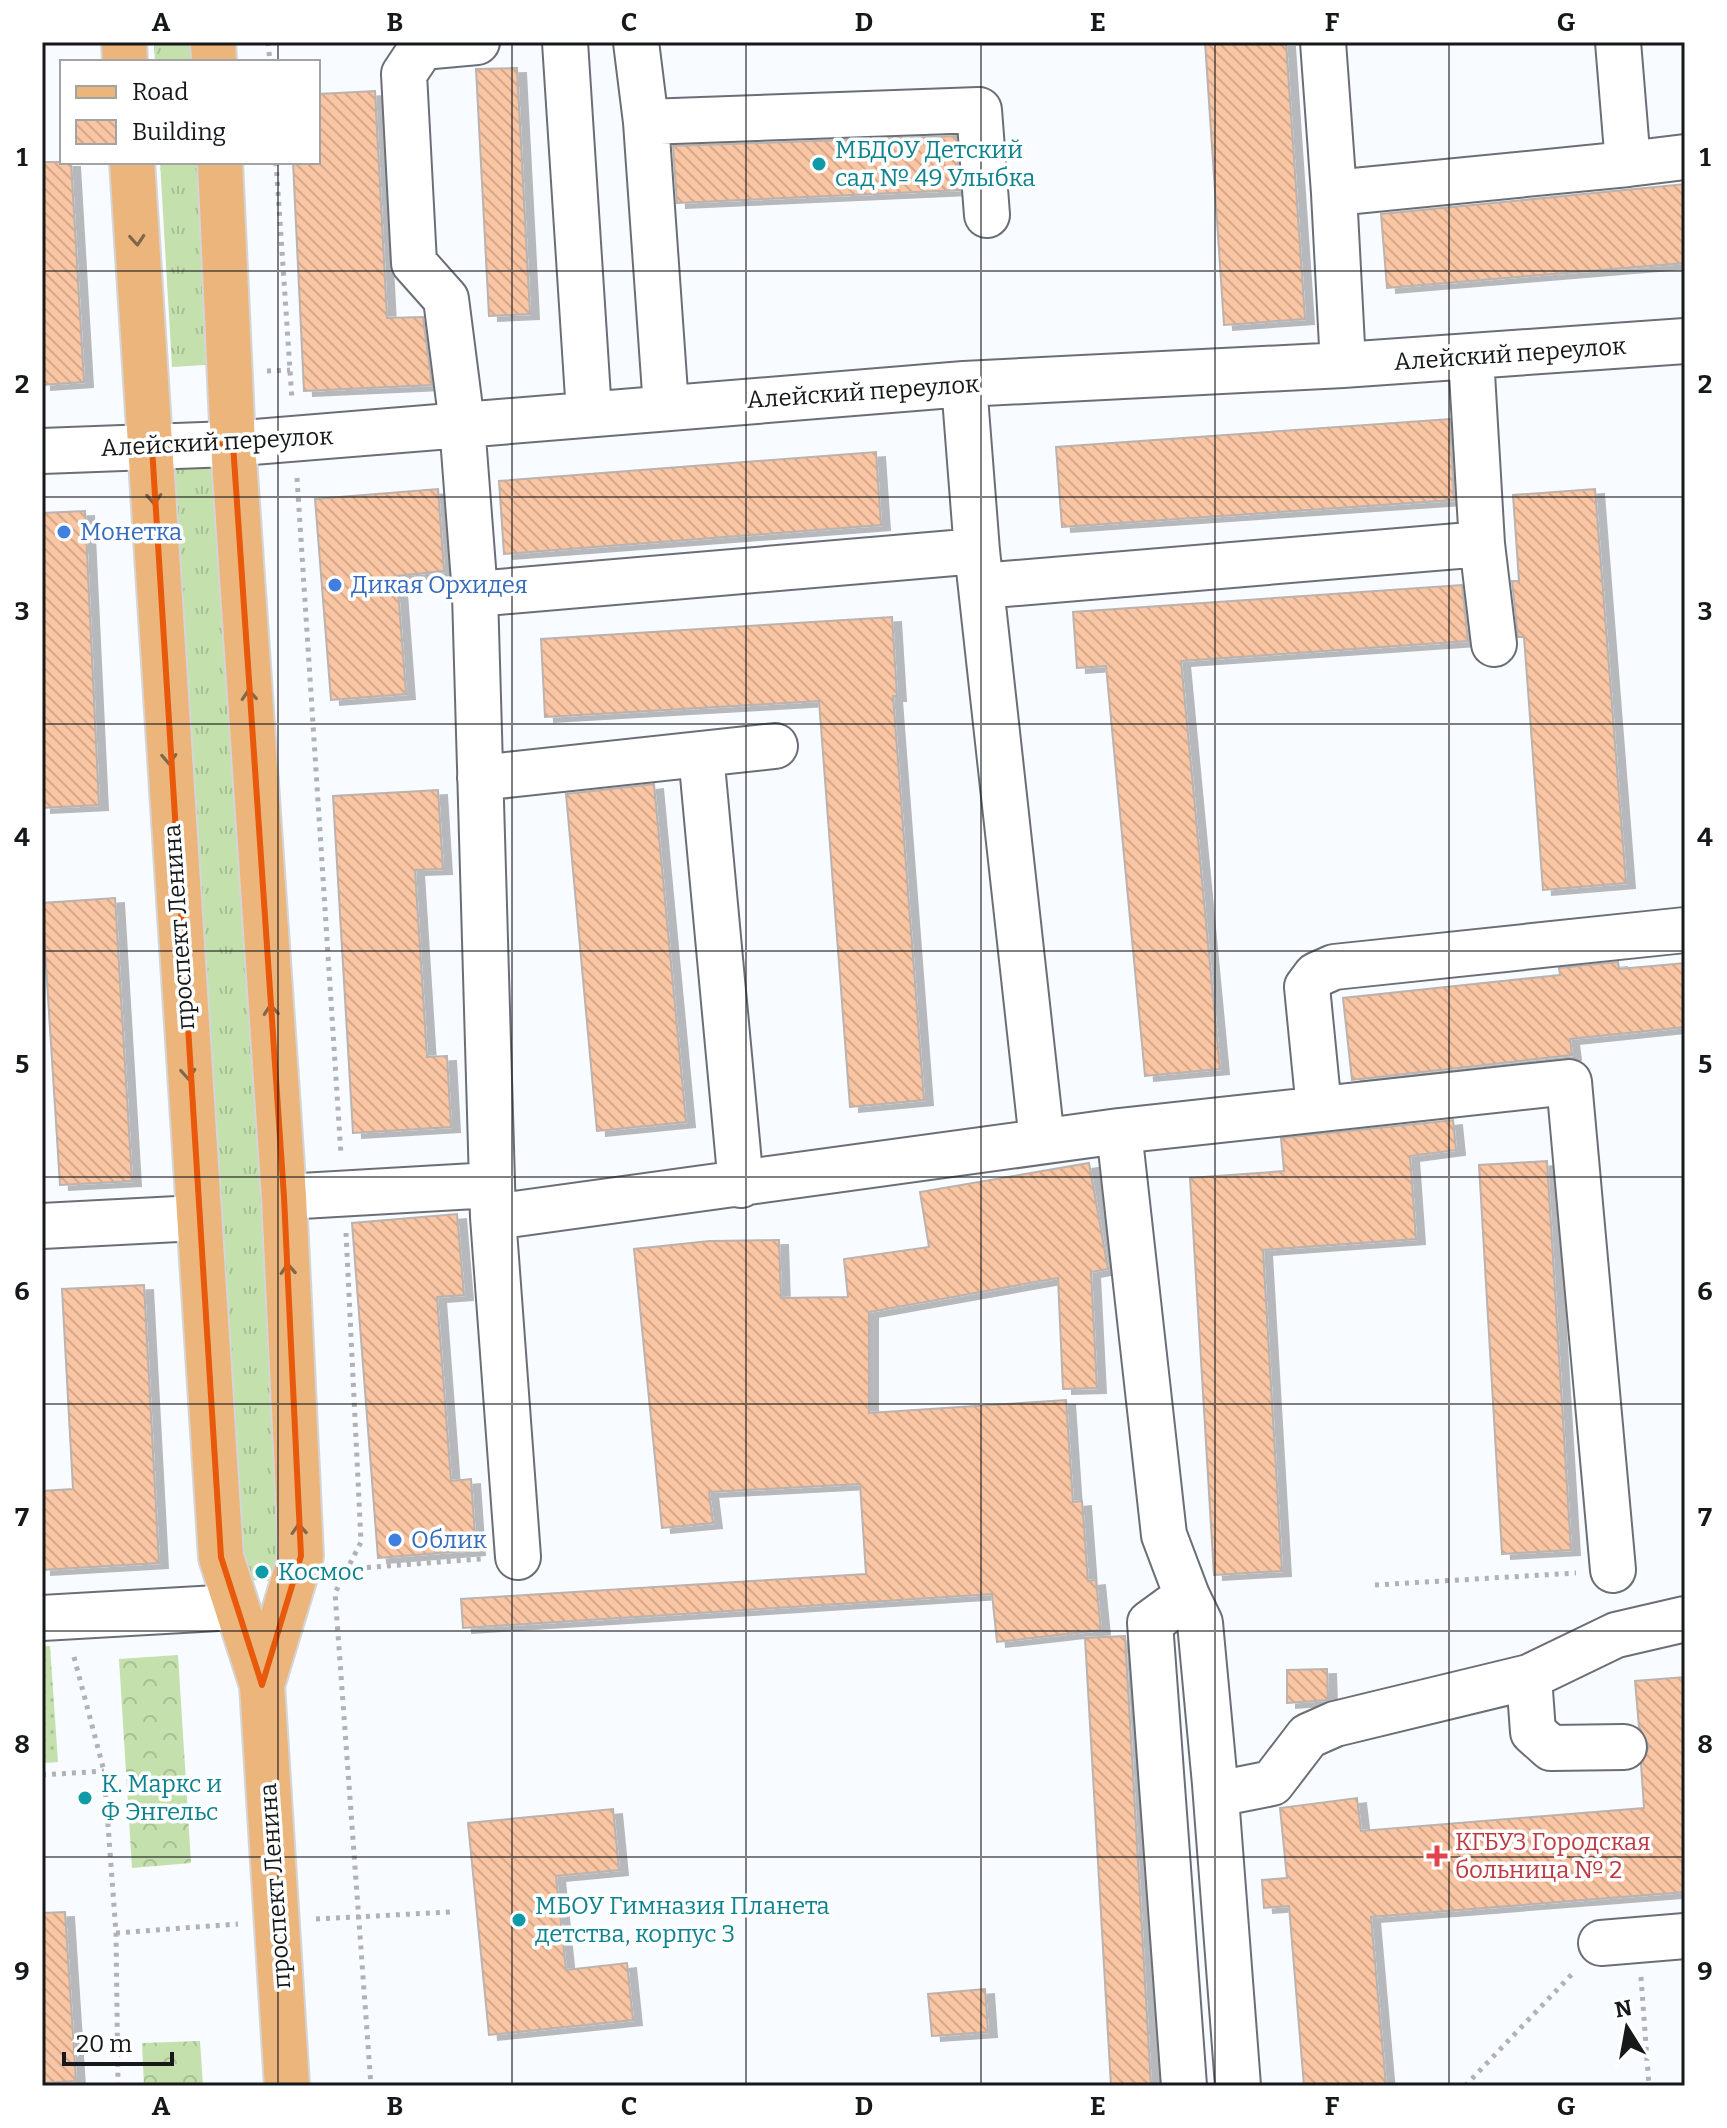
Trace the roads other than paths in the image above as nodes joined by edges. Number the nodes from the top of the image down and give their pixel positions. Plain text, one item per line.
1 (477, 42) edge
2 (565, 42) edge
3 (636, 42) edge
4 (1323, 42) edge
5 (1618, 42) edge
6 (421, 45) edge
7 (646, 122) junction
8 (1685, 157) edge
9 (132, 164) edge
10 (220, 164) edge
11 (1628, 164) junction
12 (1334, 193) junction
13 (987, 215) dead end
14 (1685, 341) edge
15 (1471, 357) junction
16 (1343, 365) junction
17 (964, 384) junction
18 (666, 407) junction
19 (589, 413) junction
20 (462, 424) junction
21 (233, 444) junction
22 (152, 447) junction
23 (42, 451) edge
24 (1482, 544) junction
25 (979, 568) junction
26 (475, 594) junction
27 (1494, 644) dead end
28 (775, 746) dead end
29 (701, 754) junction
30 (480, 778) junction
31 (1685, 930) edge
32 (1319, 1109) junction
33 (1119, 1131) junction
34 (1042, 1141) junction
35 (741, 1185) junction
36 (284, 1197) junction
37 (493, 1201) junction
38 (197, 1218) junction
39 (42, 1226) edge
40 (518, 1557) road end
41 (1613, 1570) road end
42 (295, 1574) junction
43 (230, 1590) junction
44 (1187, 1596) junction
45 (53, 1618) edge
46 (1685, 1619) edge
47 (1529, 1677) junction
48 (262, 1685) junction
49 (1624, 1747) dead end
50 (1215, 1784) junction
51 (1685, 1936) edge
52 (1620, 1941) road end
53 (287, 2086) edge
54 (1184, 2086) edge
55 (1238, 2086) edge

1 - 6 street
2 - 19 street
3 - 7 street
4 - 12 street
5 - 11 street
6 - 20 street
7 - 13 street
7 - 18 street
8 - 11 street
9 -> 22 main road, проспект Ленина
10 - 21 main road, проспект Ленина
11 - 12 street
12 - 16 street
14 - 15 street, Алейский переулок
15 - 16 street, Алейский переулок
15 - 24 street
16 - 17 street, Алейский переулок
17 - 18 street, Алейский переулок
17 - 25 street
18 - 19 street, Алейский переулок
19 - 20 street, Алейский переулок
20 - 21 street, Алейский переулок
20 - 26 street
21 - 22 street, Алейский переулок
36 -> 21 main road, проспект Ленина
22 - 23 street, Алейский переулок
22 -> 38 main road, проспект Ленина
24 - 25 street
24 - 27 street
25 - 26 street
25 - 34 street
26 - 30 street
28 - 29 street
29 - 30 street
29 - 35 street
30 - 37 street
31 - 32 street
32 - 33 street
32 - 41 street
33 - 34 street
33 - 44 street
34 - 35 street
35 - 37 street
36 - 37 street
42 -> 36 main road, проспект Ленина
37 - 40 street
38 - 39 street
38 - 43 main road, проспект Ленина
42 - 43 main road
42 - 48 main road, проспект Ленина
43 - 45 street
43 - 48 main road, проспект Ленина
44 - 50 street
44 - 54 street
46 - 47 street
47 - 49 street
47 - 50 street
48 - 53 main road, проспект Ленина
50 - 55 street
51 - 52 street

